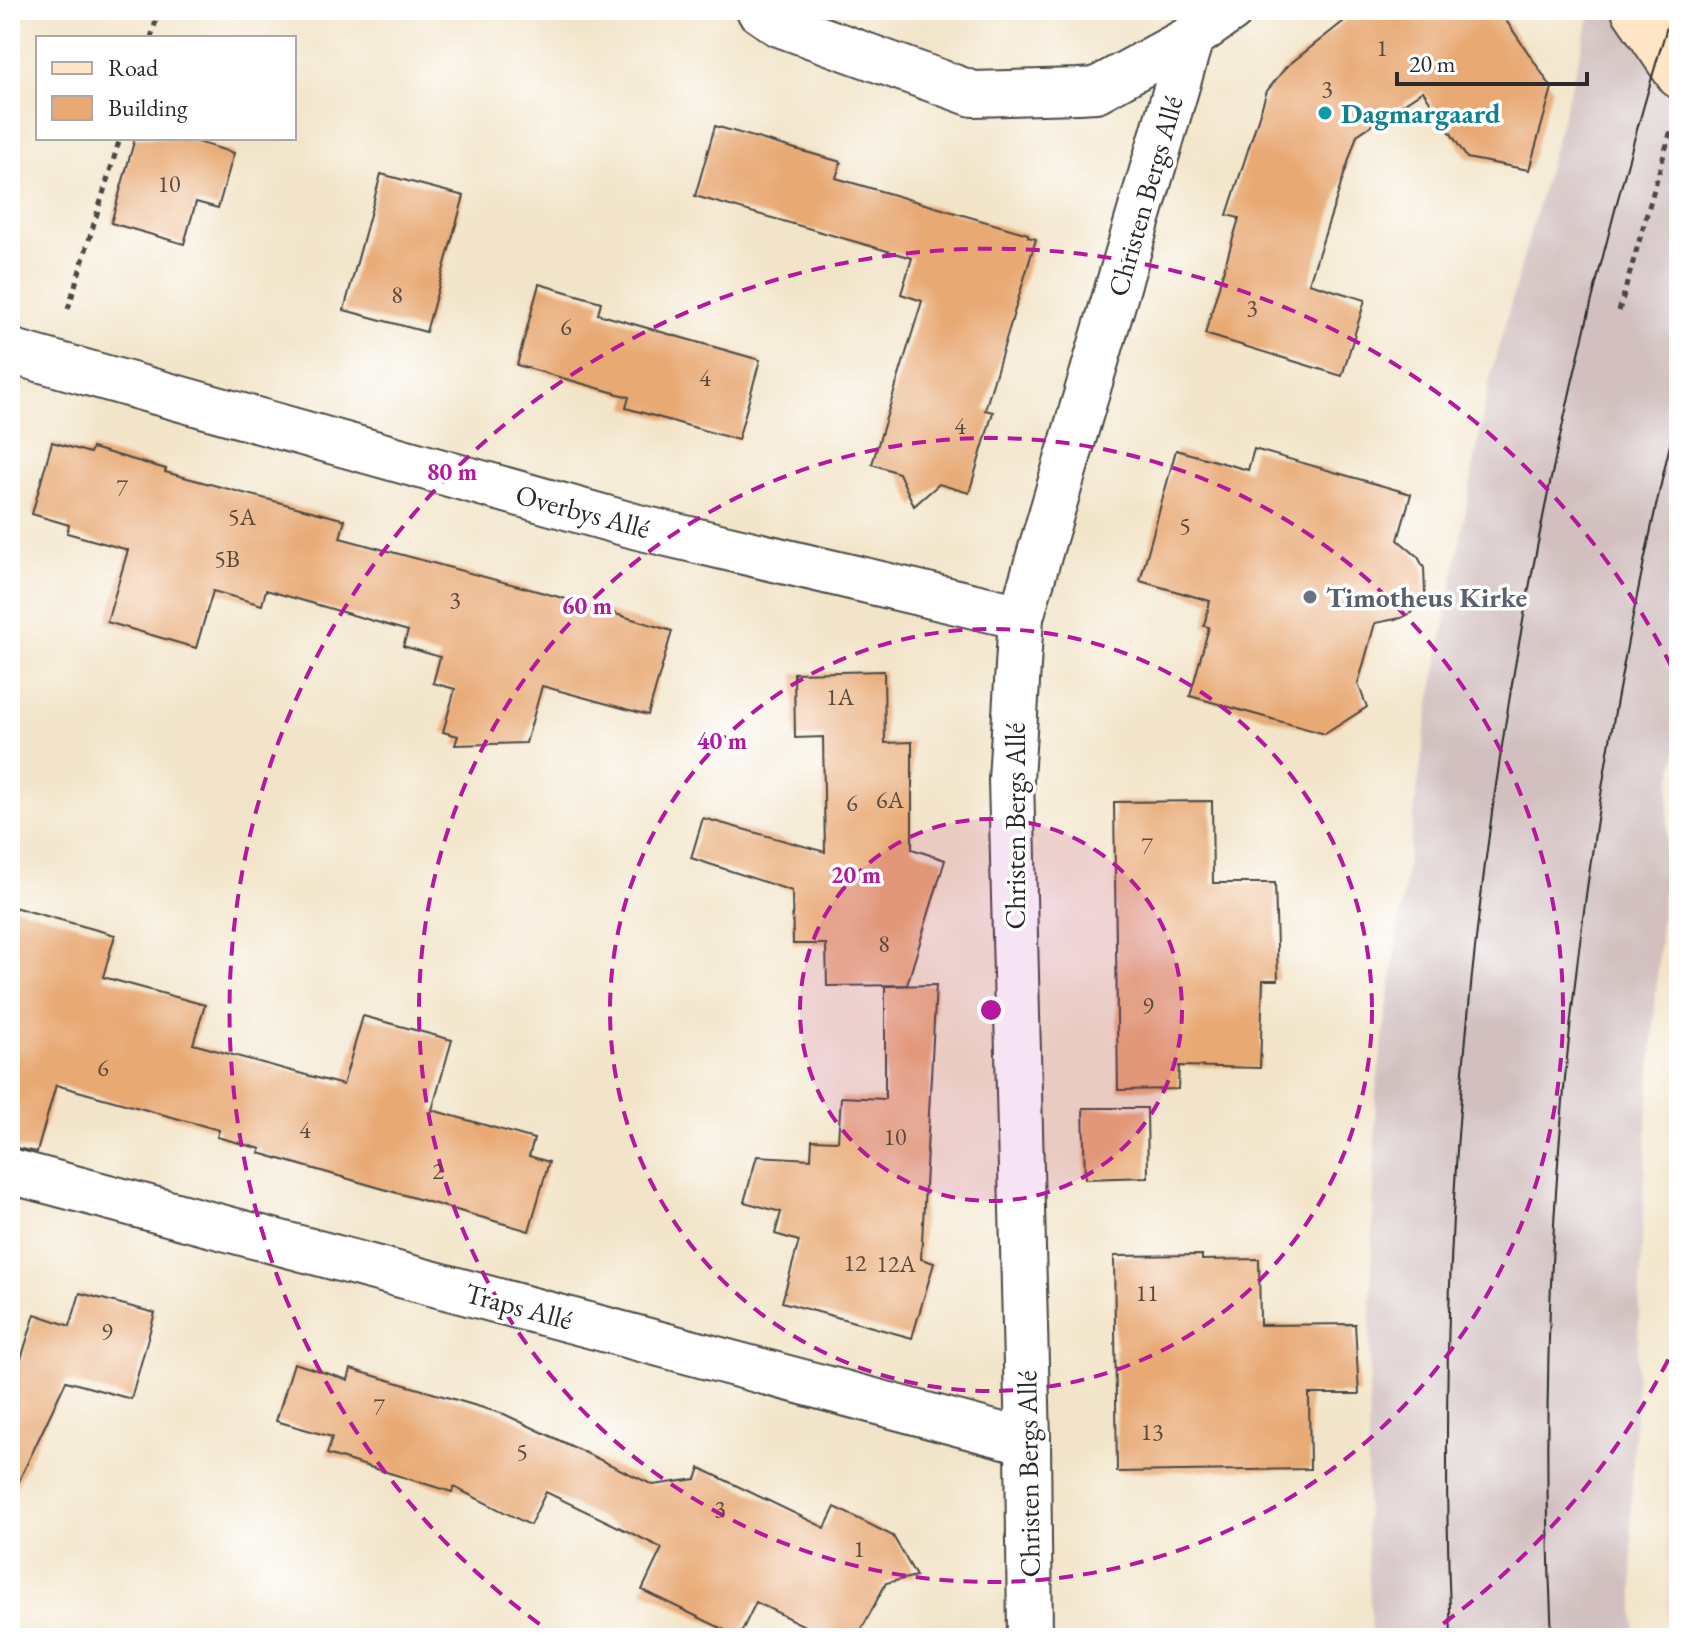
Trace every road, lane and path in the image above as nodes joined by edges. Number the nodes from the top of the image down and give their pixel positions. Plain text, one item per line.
1 (159, 10) edge
2 (759, 10) edge
3 (1231, 10) edge
4 (1634, 10) edge
5 (152, 36) edge
6 (1191, 38) junction
7 (1679, 76) edge
8 (1671, 128) dead end
9 (119, 140) edge
10 (1619, 311) dead end
11 (10, 351) edge
12 (51, 364) junction
13 (1021, 617) junction
14 (10, 1171) edge
15 (1028, 1442) junction
16 (1030, 1638) edge

1 - 5 path
2 - 6 street
3 - 6 street
4 - 7 street
6 - 13 street, Christen Bergs Allé
8 - 10 path
9 - 12 path
11 - 12 street, Overbys Allé
12 - 13 street, Overbys Allé
13 - 15 street, Christen Bergs Allé
14 - 15 street, Traps Allé
15 - 16 street, Christen Bergs Allé

